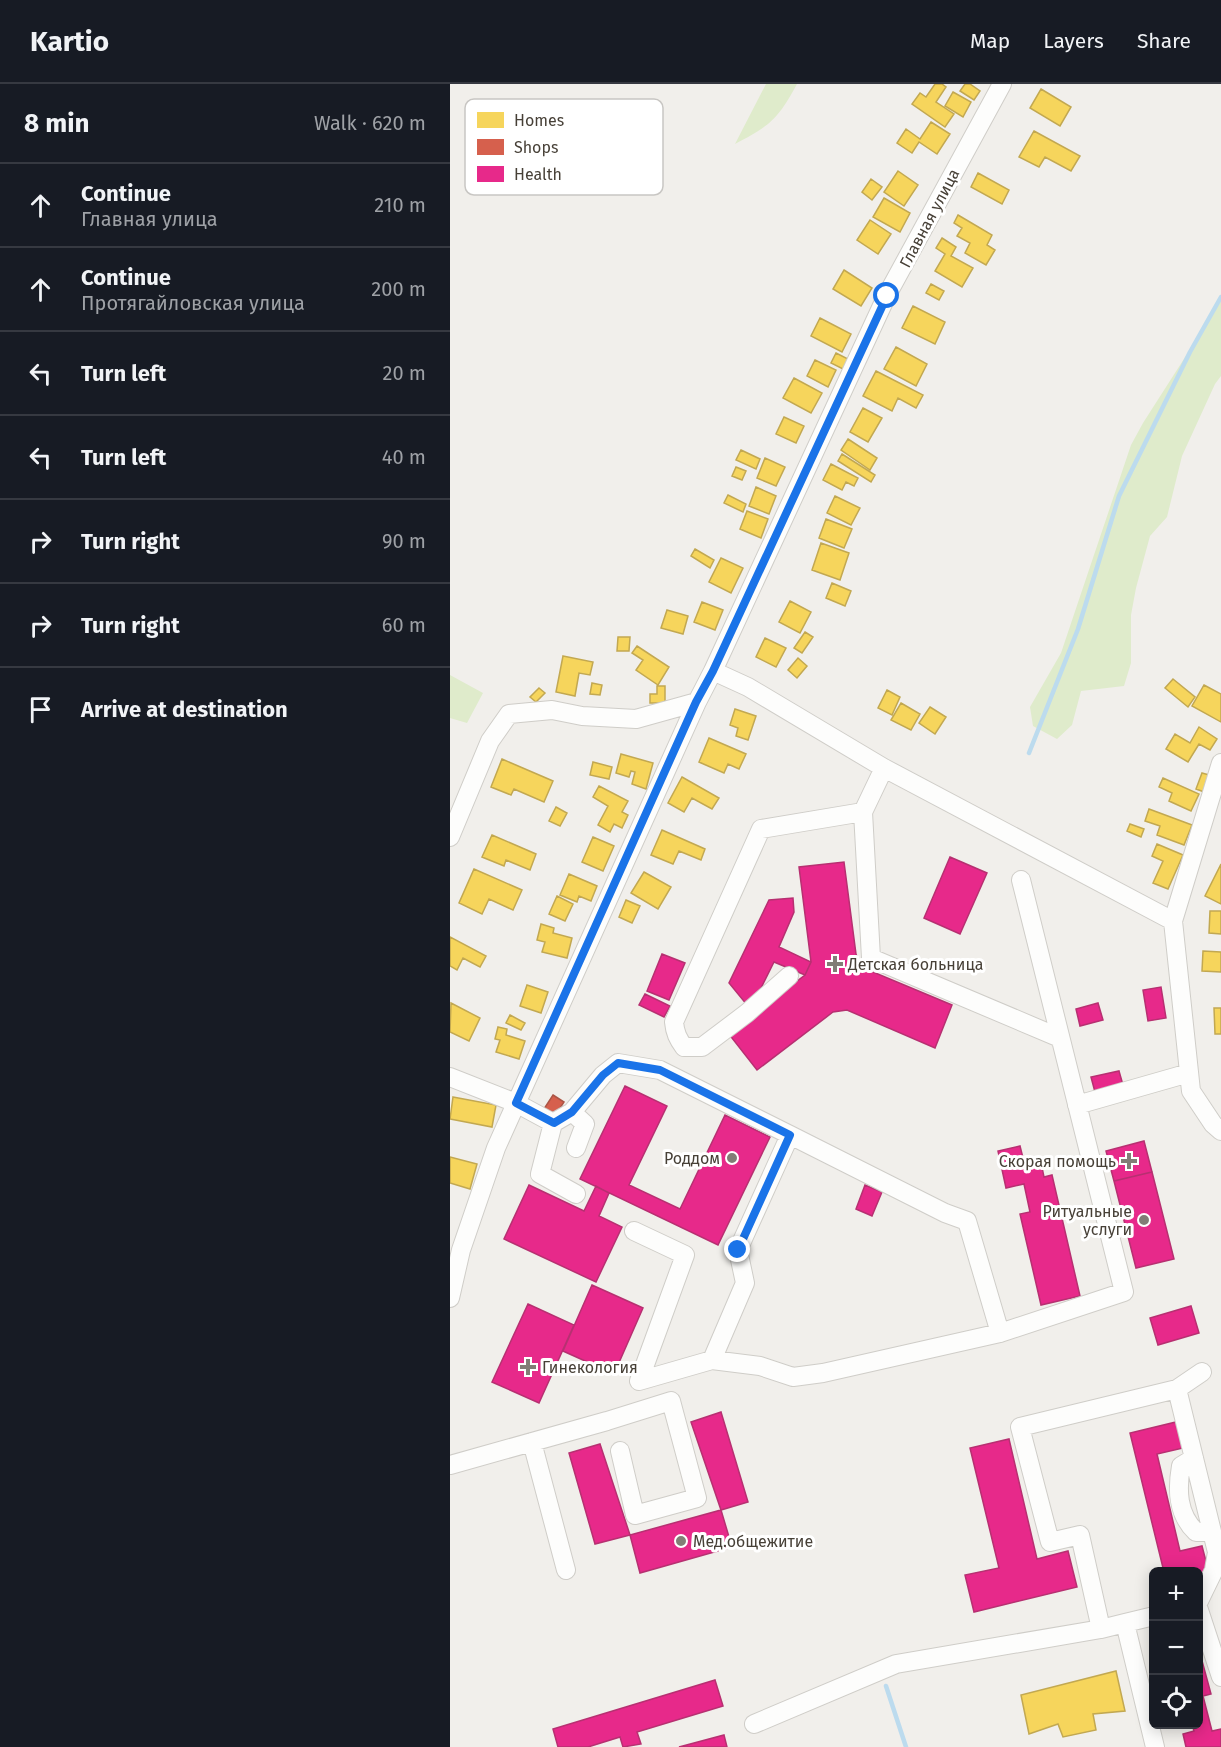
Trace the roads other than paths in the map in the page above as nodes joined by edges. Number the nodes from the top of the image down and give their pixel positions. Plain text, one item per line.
1 (1002, 84) edge
2 (713, 671) junction
3 (696, 702) junction
4 (1221, 763) edge
5 (884, 768) junction
6 (863, 812) junction
7 (450, 837) edge
8 (1021, 880) dead end
9 (1173, 921) junction
10 (789, 976) dead end
11 (1060, 1038) junction
12 (1189, 1073) junction
13 (450, 1077) edge
14 (516, 1103) junction
15 (1077, 1105) junction
16 (572, 1112) junction
17 (554, 1123) junction
18 (1221, 1131) edge
19 (790, 1135) junction
20 (576, 1148) dead end
21 (576, 1194) dead end
22 (634, 1232) dead end
23 (450, 1298) edge
24 (1000, 1333) junction
25 (712, 1360) junction
26 (1202, 1372) dead end
27 (1177, 1389) junction
28 (532, 1442) junction
29 (620, 1451) dead end
30 (450, 1465) edge
31 (566, 1570) dead end
32 (1203, 1594) edge
33 (1149, 1617) edge
34 (1203, 1621) edge
35 (1125, 1623) junction
36 (1101, 1629) junction
37 (1221, 1677) edge
38 (754, 1724) dead end
39 (1155, 1747) edge

1 - 2 street, Главная улица
2 - 3 street, Главная улица
2 - 5 street
3 - 7 street
3 - 14 street, Главная улица
4 - 9 street
5 - 6 street
5 - 9 street
6 - 10 street
6 - 11 street
8 - 11 street
9 - 12 street
11 - 15 street
12 - 15 street
12 - 18 street
13 - 14 street
14 - 17 street
14 - 23 street, Главная улица
15 - 24 street
16 - 17 street
16 - 19 street
16 - 20 street
17 - 21 street
19 - 24 street
19 - 25 street
22 - 25 street
24 - 25 street
26 - 27 street
27 - 32 street
27 - 36 street
28 - 29 street
28 - 30 street
28 - 31 street
33 - 35 street
34 - 37 street
35 - 36 street
35 - 39 street
36 - 38 street

